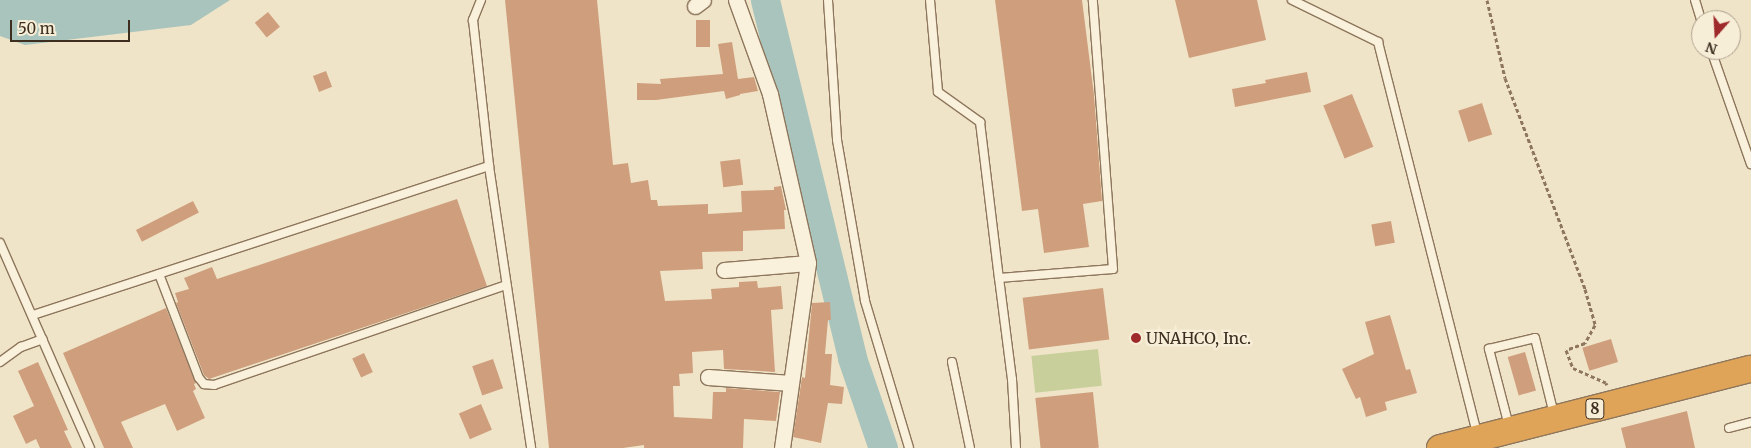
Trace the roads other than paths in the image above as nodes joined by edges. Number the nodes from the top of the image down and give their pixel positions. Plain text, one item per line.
1 (481, 0) edge
2 (736, 0) edge
3 (828, 0) edge
4 (930, 0) edge
5 (1093, 0) edge
6 (1292, 0) edge
7 (1715, 60) edge
8 (1751, 164) edge
9 (490, 166) junction
10 (0, 243) edge
11 (808, 263) junction
12 (724, 270) dead end
13 (159, 274) junction
14 (999, 278) junction
15 (506, 285) junction
16 (33, 315) junction
17 (43, 339) junction
18 (0, 362) edge
19 (952, 362) dead end
20 (1751, 369) edge
21 (708, 377) dead end
22 (791, 383) junction
23 (1555, 419) junction
24 (1751, 422) edge
25 (1729, 428) dead end
26 (1510, 430) junction
27 (1478, 438) junction
28 (90, 448) edge
29 (532, 448) edge
30 (782, 448) edge
31 (909, 448) edge
32 (970, 448) edge
33 (1016, 448) edge
34 (1440, 448) edge

1 - 9 lane
2 - 11 street
3 - 31 lane
4 - 14 lane
5 - 14 lane
6 - 27 lane
7 - 8 lane
9 - 13 lane
9 - 15 lane
10 - 16 lane
11 - 12 street
11 - 22 street
13 - 15 lane
13 - 16 lane
14 - 33 lane
15 - 29 lane
16 - 17 lane
17 - 18 lane
17 - 28 lane
19 - 32 lane
20 - 23 highway, 8
21 - 22 street
22 - 30 street
23 - 26 highway, 8
23 - 26 lane
24 - 25 lane
26 - 27 highway, 8
27 - 34 highway, 8

